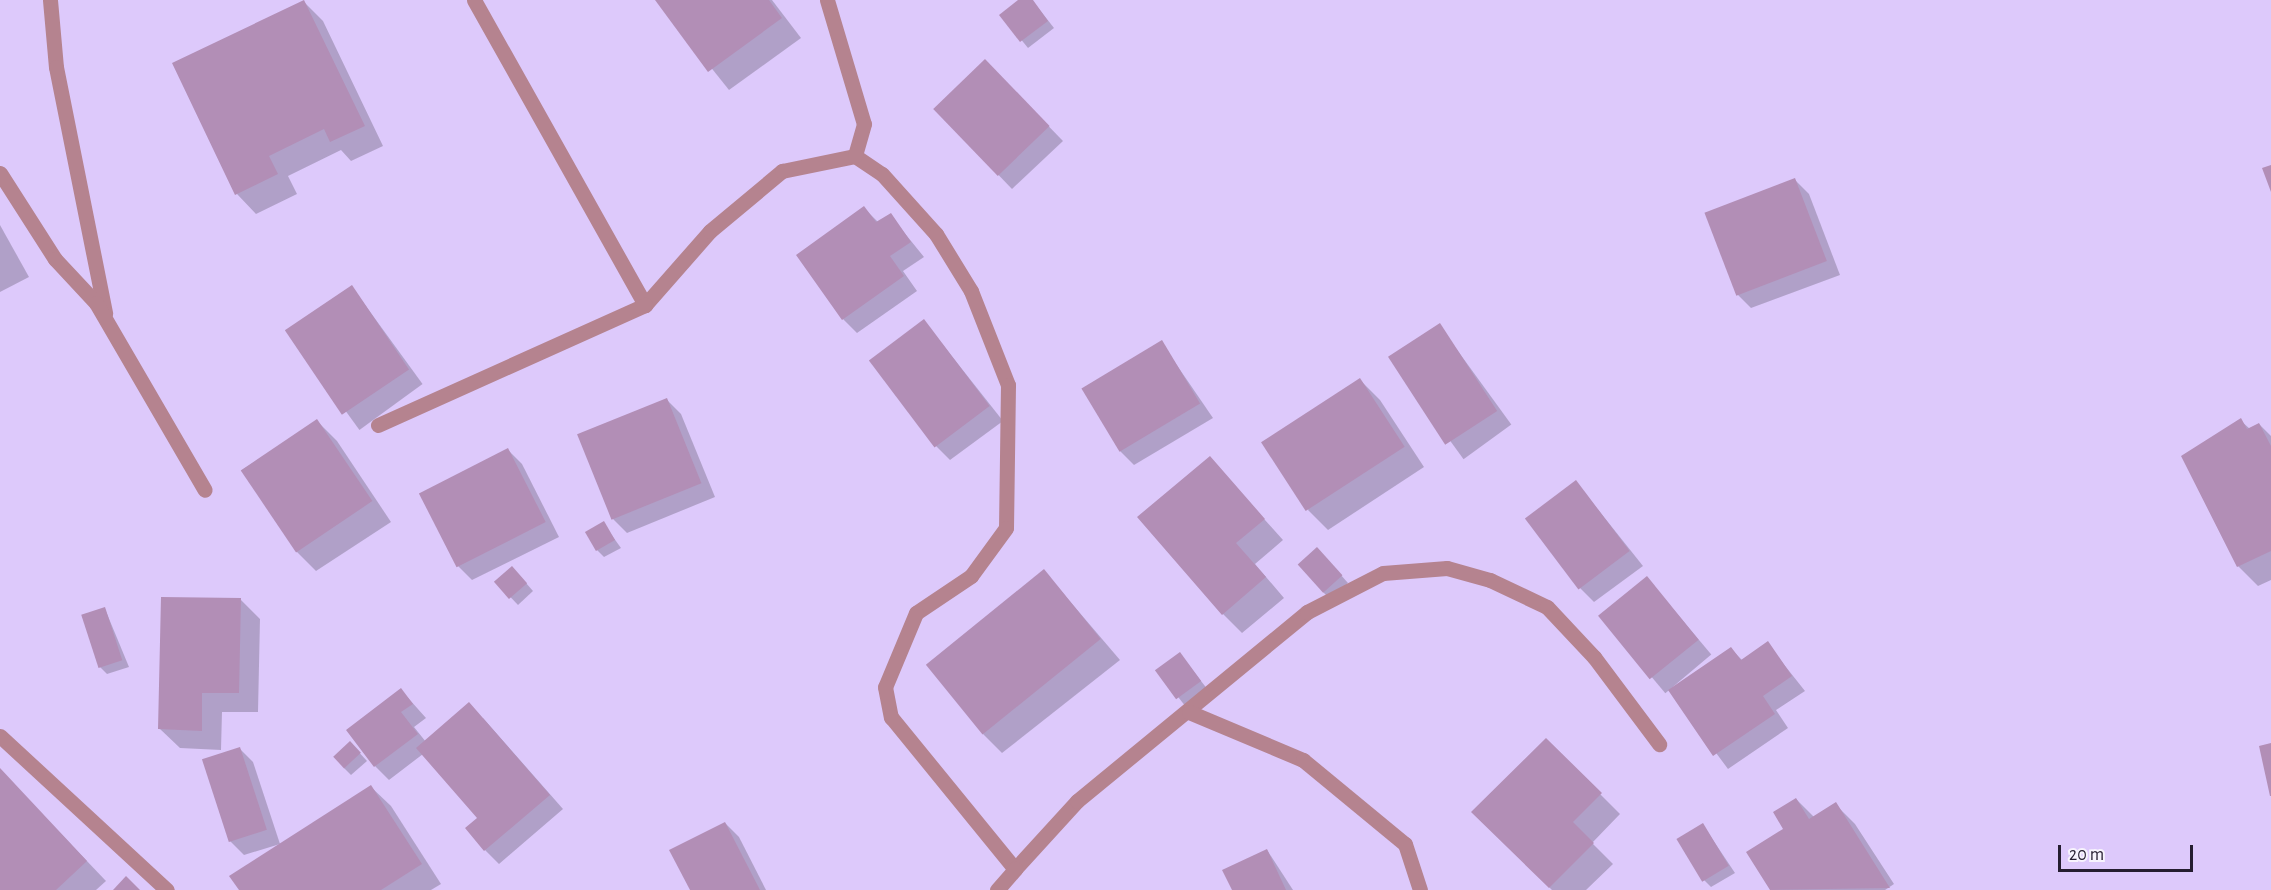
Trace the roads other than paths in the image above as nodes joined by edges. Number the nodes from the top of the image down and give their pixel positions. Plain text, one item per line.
1 (51, 0) edge
2 (474, 0) edge
3 (827, 0) edge
4 (855, 156) junction
5 (0, 173) edge
6 (645, 305) junction
7 (107, 320) junction
8 (378, 425) dead end
9 (205, 490) dead end
10 (1189, 712) junction
11 (0, 736) edge
12 (1659, 744) dead end
13 (1015, 869) junction
14 (167, 890) edge
15 (997, 890) edge
16 (1420, 890) edge

1 - 7 street
2 - 6 street
3 - 4 street
4 - 6 street
4 - 13 street
5 - 7 street
6 - 8 street
7 - 9 street
10 - 12 street
10 - 13 street
10 - 16 street
11 - 14 street
13 - 15 street

